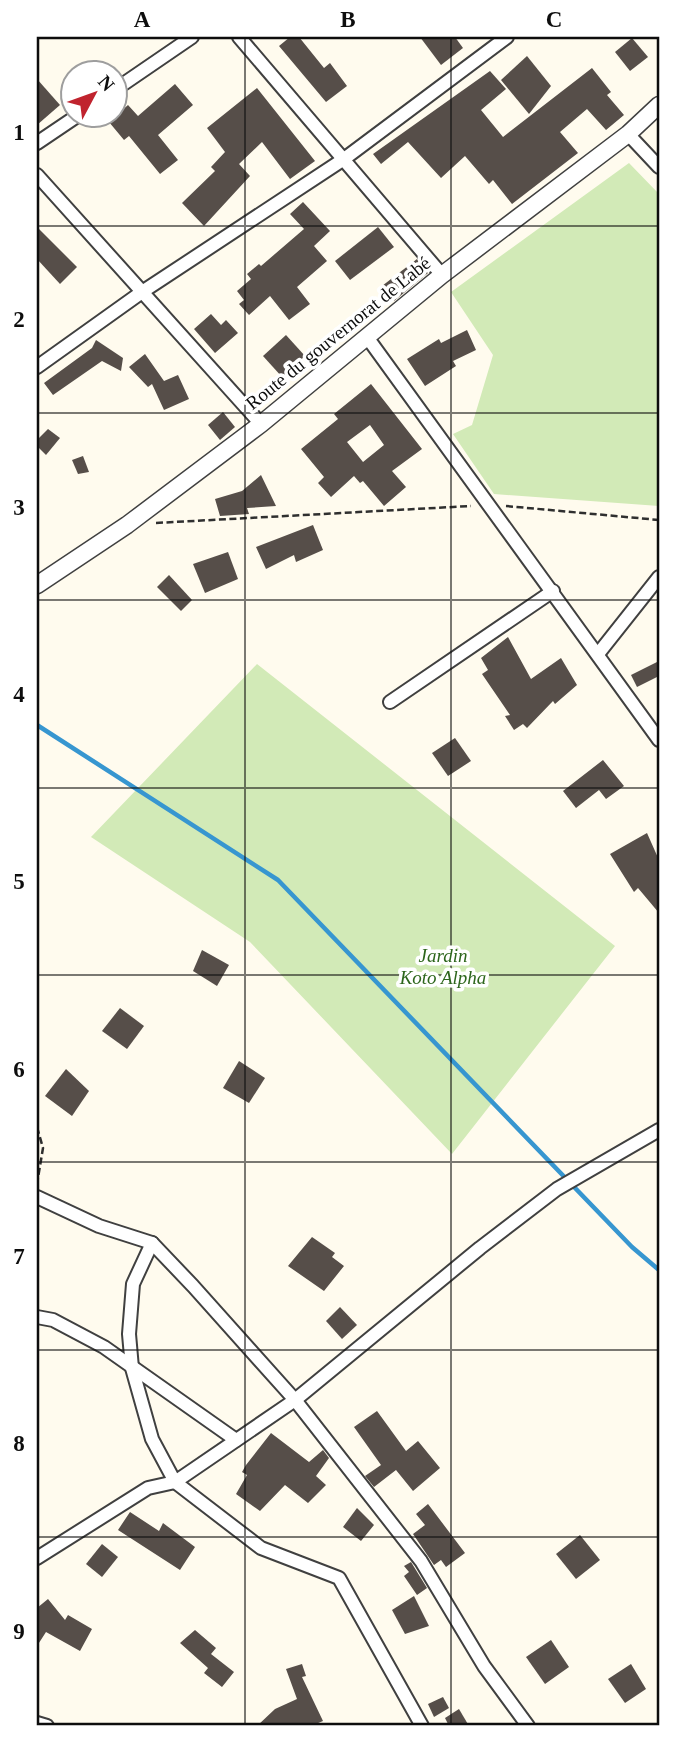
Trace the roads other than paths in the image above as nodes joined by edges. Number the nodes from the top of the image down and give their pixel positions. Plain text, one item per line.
1 (192, 37) edge
2 (239, 37) edge
3 (507, 37) edge
4 (130, 79) edge
5 (659, 105) edge
6 (60, 127) edge
7 (628, 134) junction
8 (37, 143) edge
9 (344, 159) junction
10 (659, 167) edge
11 (37, 175) edge
12 (442, 275) junction
13 (142, 292) junction
14 (367, 337) junction
15 (37, 367) edge
16 (261, 424) junction
17 (659, 578) edge
18 (37, 585) edge
19 (553, 591) junction
20 (598, 654) junction
21 (390, 702) dead end
22 (659, 740) edge
23 (659, 1130) edge
24 (37, 1197) edge
25 (152, 1243) junction
26 (37, 1317) edge
27 (132, 1368) junction
28 (295, 1400) junction
29 (236, 1440) junction
30 (175, 1482) junction
31 (37, 1558) edge
32 (37, 1723) edge
33 (47, 1726) edge
34 (422, 1726) edge
35 (528, 1726) edge

1 - 4 street
2 - 9 street
3 - 9 street
5 - 7 street, Route du gouvernorat de Labé
6 - 8 street
7 - 10 street
7 - 12 street, Route du gouvernorat de Labé
9 - 12 street
9 - 13 street
11 - 13 street
12 - 14 street, Route du gouvernorat de Labé
13 - 15 street
13 - 16 street
14 - 16 street, Route du gouvernorat de Labé
14 - 19 street
16 - 18 street, Route du gouvernorat de Labé
17 - 20 street
19 - 20 street
19 - 21 street
20 - 22 street
23 - 28 street
24 - 25 street
25 - 27 street
25 - 28 street
26 - 27 street
27 - 29 street
27 - 30 street
28 - 29 street
28 - 35 street
29 - 30 street
30 - 31 street
30 - 34 street
32 - 33 street

